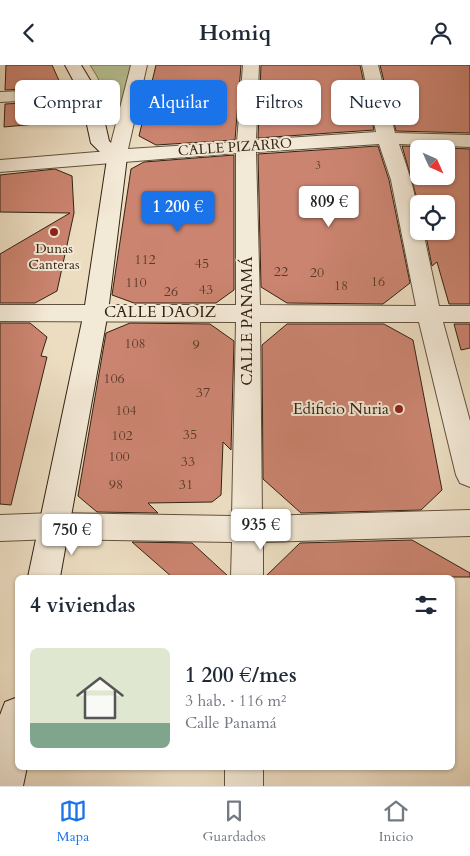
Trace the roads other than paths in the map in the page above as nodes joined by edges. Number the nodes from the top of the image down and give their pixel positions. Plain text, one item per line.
1 (73, 65) edge
2 (139, 65) edge
3 (251, 65) edge
4 (370, 65) edge
5 (82, 80) edge
6 (15, 96) edge
7 (0, 97) edge
8 (96, 125) edge
9 (388, 138) junction
10 (470, 141) edge
11 (246, 147) junction
12 (116, 157) junction
13 (0, 166) edge
14 (96, 312) junction
15 (248, 312) junction
16 (0, 313) edge
17 (429, 313) junction
18 (470, 314) edge
19 (470, 475) edge
20 (470, 523) edge
21 (54, 526) junction
22 (0, 528) edge
23 (247, 529) junction
24 (44, 575) edge
25 (247, 575) edge
26 (15, 730) edge
27 (244, 770) edge
28 (4, 786) edge
29 (244, 786) edge

1 - 5 street
2 - 12 street
3 - 11 street, CALLE PANAMÁ
4 - 9 street
6 - 7 street
8 - 12 street
9 - 10 street, CALLE PIZARRO
9 - 11 street, CALLE PIZARRO
9 - 17 street
11 - 12 street, CALLE PIZARRO
11 - 15 street, CALLE PANAMÁ
12 - 13 street, CALLE PIZARRO
12 - 14 street
14 - 15 street, CALLE DAOIZ
14 - 16 street, CALLE DAOIZ
14 - 21 street
15 - 17 street, CALLE DAOIZ
15 - 23 street, CALLE PANAMÁ
17 - 18 street, CALLE DAOIZ
17 - 19 street
20 - 23 street
21 - 22 street
21 - 23 street
21 - 24 street
23 - 25 street, CALLE PANAMÁ
26 - 28 street
27 - 29 street

